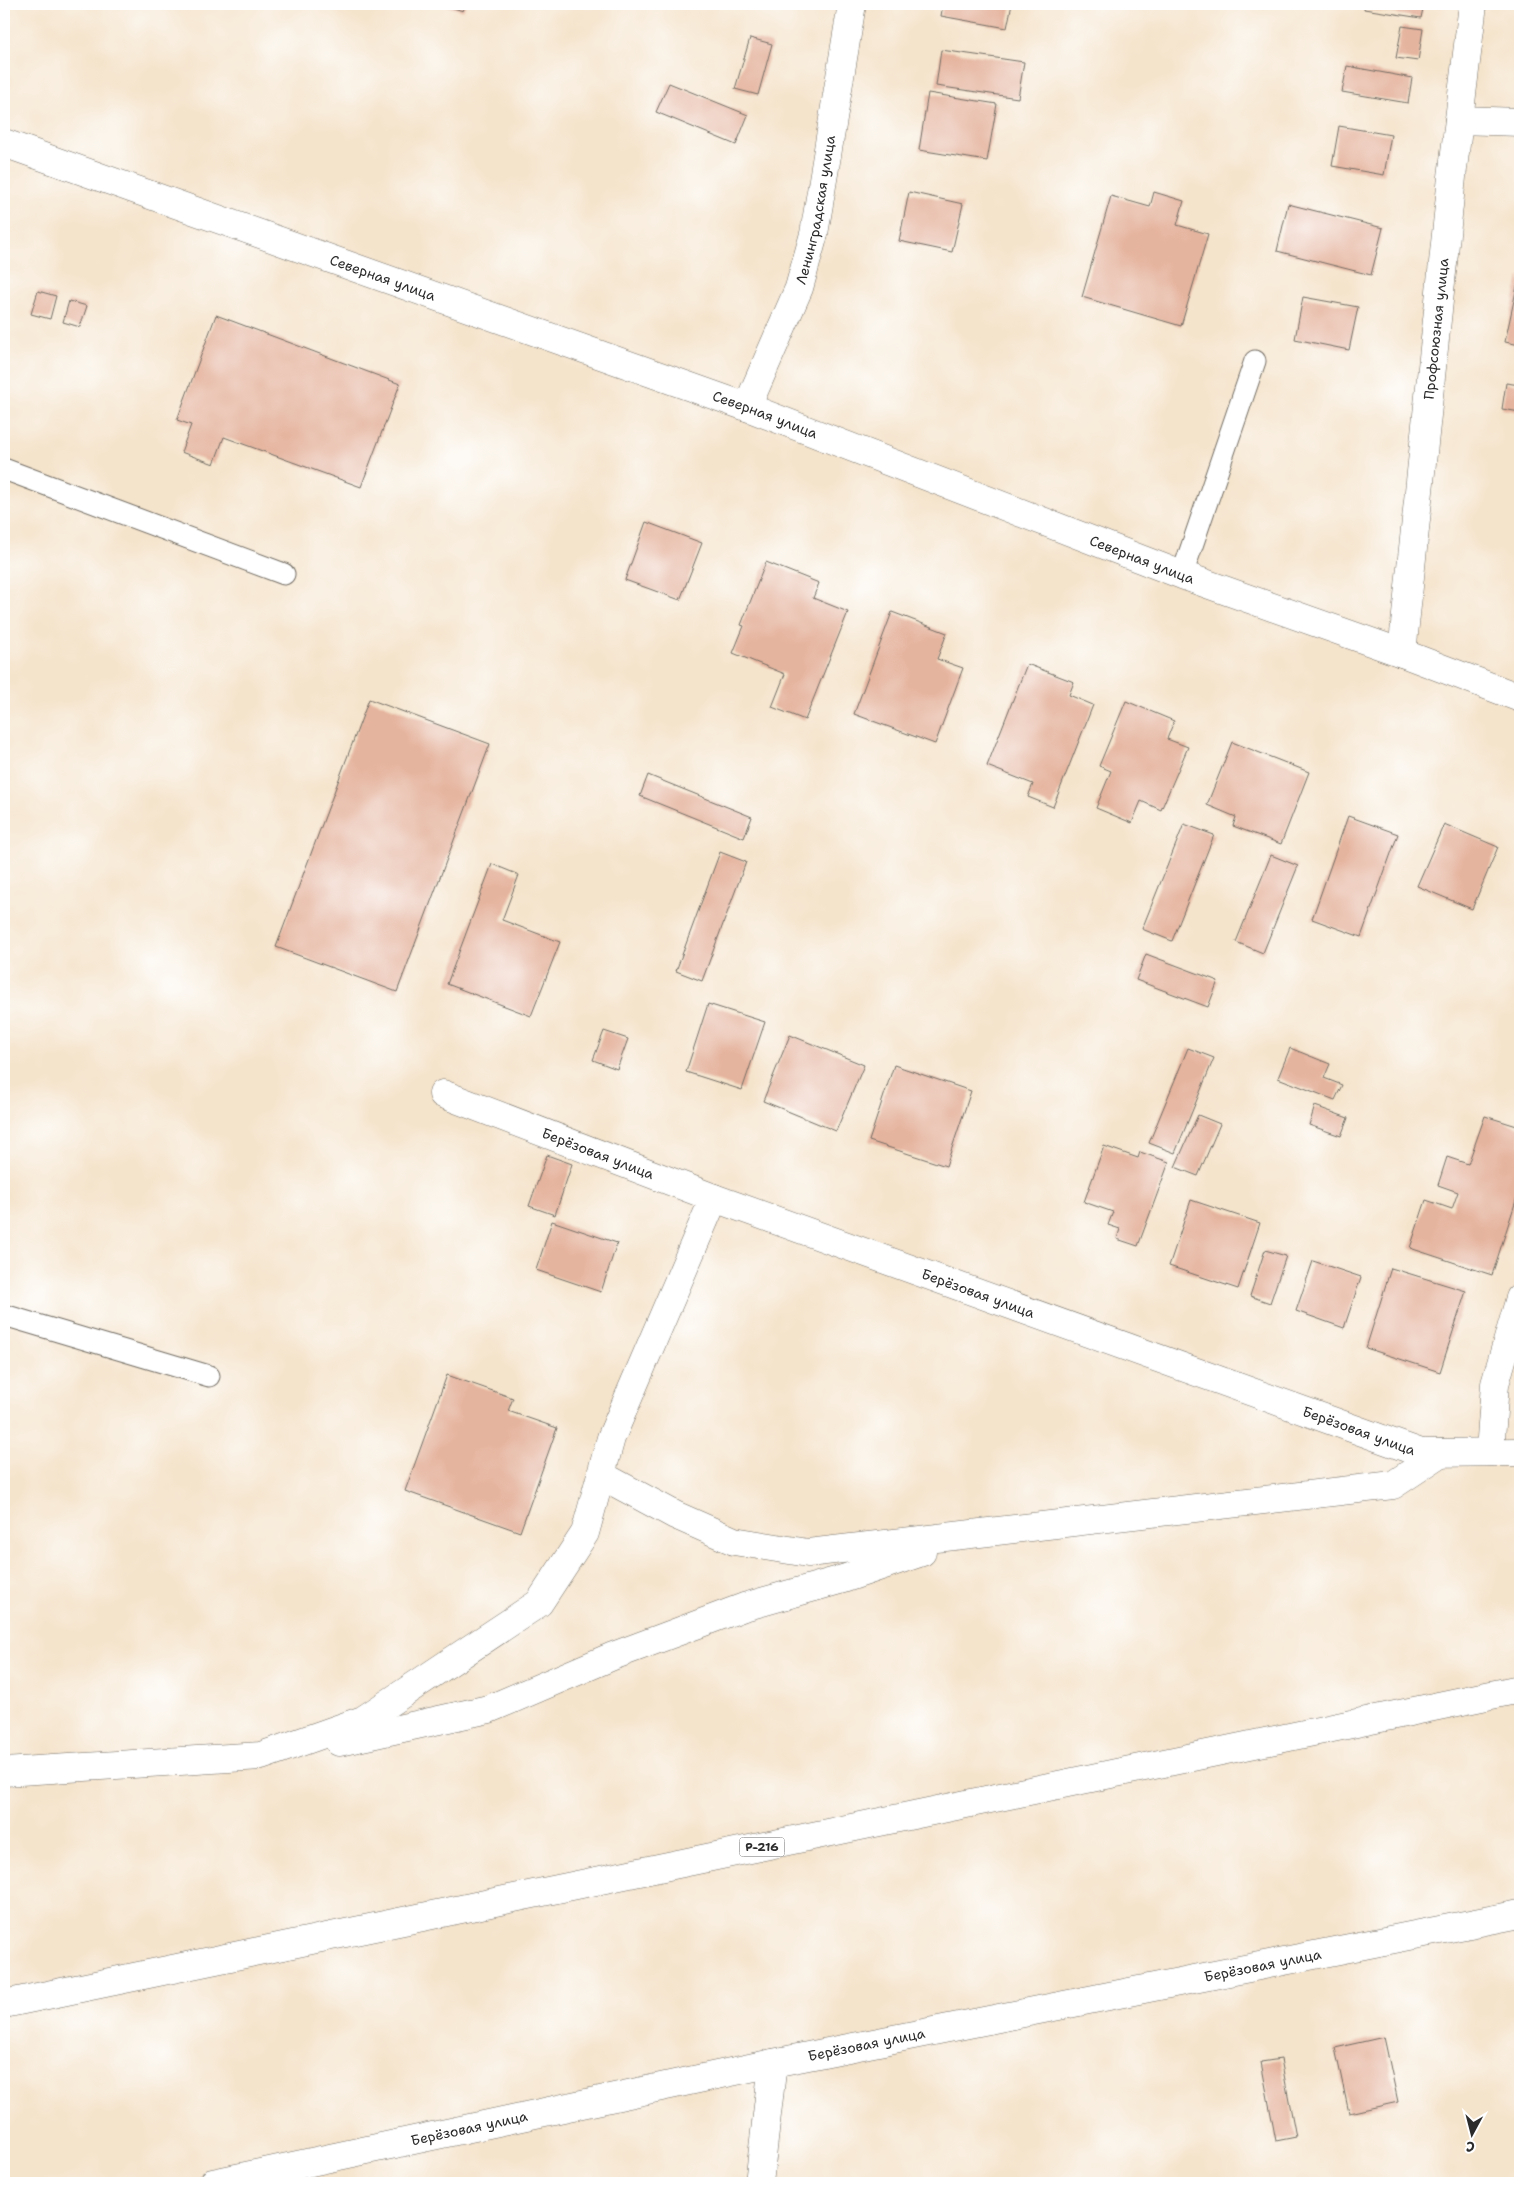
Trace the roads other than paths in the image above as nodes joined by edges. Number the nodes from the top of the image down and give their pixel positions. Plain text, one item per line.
1 (852, 4) edge
2 (1473, 4) edge
3 (1459, 120) junction
4 (1520, 122) edge
5 (4, 143) edge
6 (1255, 361) dead end
7 (747, 407) junction
8 (4, 469) edge
9 (284, 574) dead end
10 (1182, 575) junction
11 (1402, 653) junction
12 (1520, 698) edge
13 (443, 1094) dead end
14 (714, 1198) junction
15 (1520, 1298) edge
16 (4, 1315) edge
17 (208, 1376) dead end
18 (1490, 1452) junction
19 (1520, 1452) edge
20 (1441, 1453) junction
21 (601, 1474) junction
22 (976, 1534) junction
23 (1520, 1689) edge
24 (261, 1756) junction
25 (4, 1772) edge
26 (1520, 1914) edge
27 (4, 2004) edge
28 (773, 2063) junction
29 (212, 2183) edge
30 (758, 2183) edge

1 - 7 main road, Ленинградская улица
2 - 3 main road, Профсоюзная улица
3 - 4 main road
3 - 11 main road, Профсоюзная улица
5 - 7 main road, Северная улица
6 - 10 lane
7 - 10 main road, Северная улица
8 - 9 lane
10 - 11 main road, Северная улица
11 - 12 main road, Северная улица
13 - 14 main road, Берёзовая улица
14 - 20 main road, Берёзовая улица
14 - 21 main road
15 - 18 main road
16 - 17 lane
18 - 19 main road, Берёзовая улица
18 - 20 main road, Берёзовая улица
20 - 22 main road
21 - 22 main road
21 - 24 main road
22 - 24 main road
23 - 27 main road, Р-216
24 - 25 main road
26 - 28 main road, Берёзовая улица
28 - 29 main road, Берёзовая улица
28 - 30 main road

